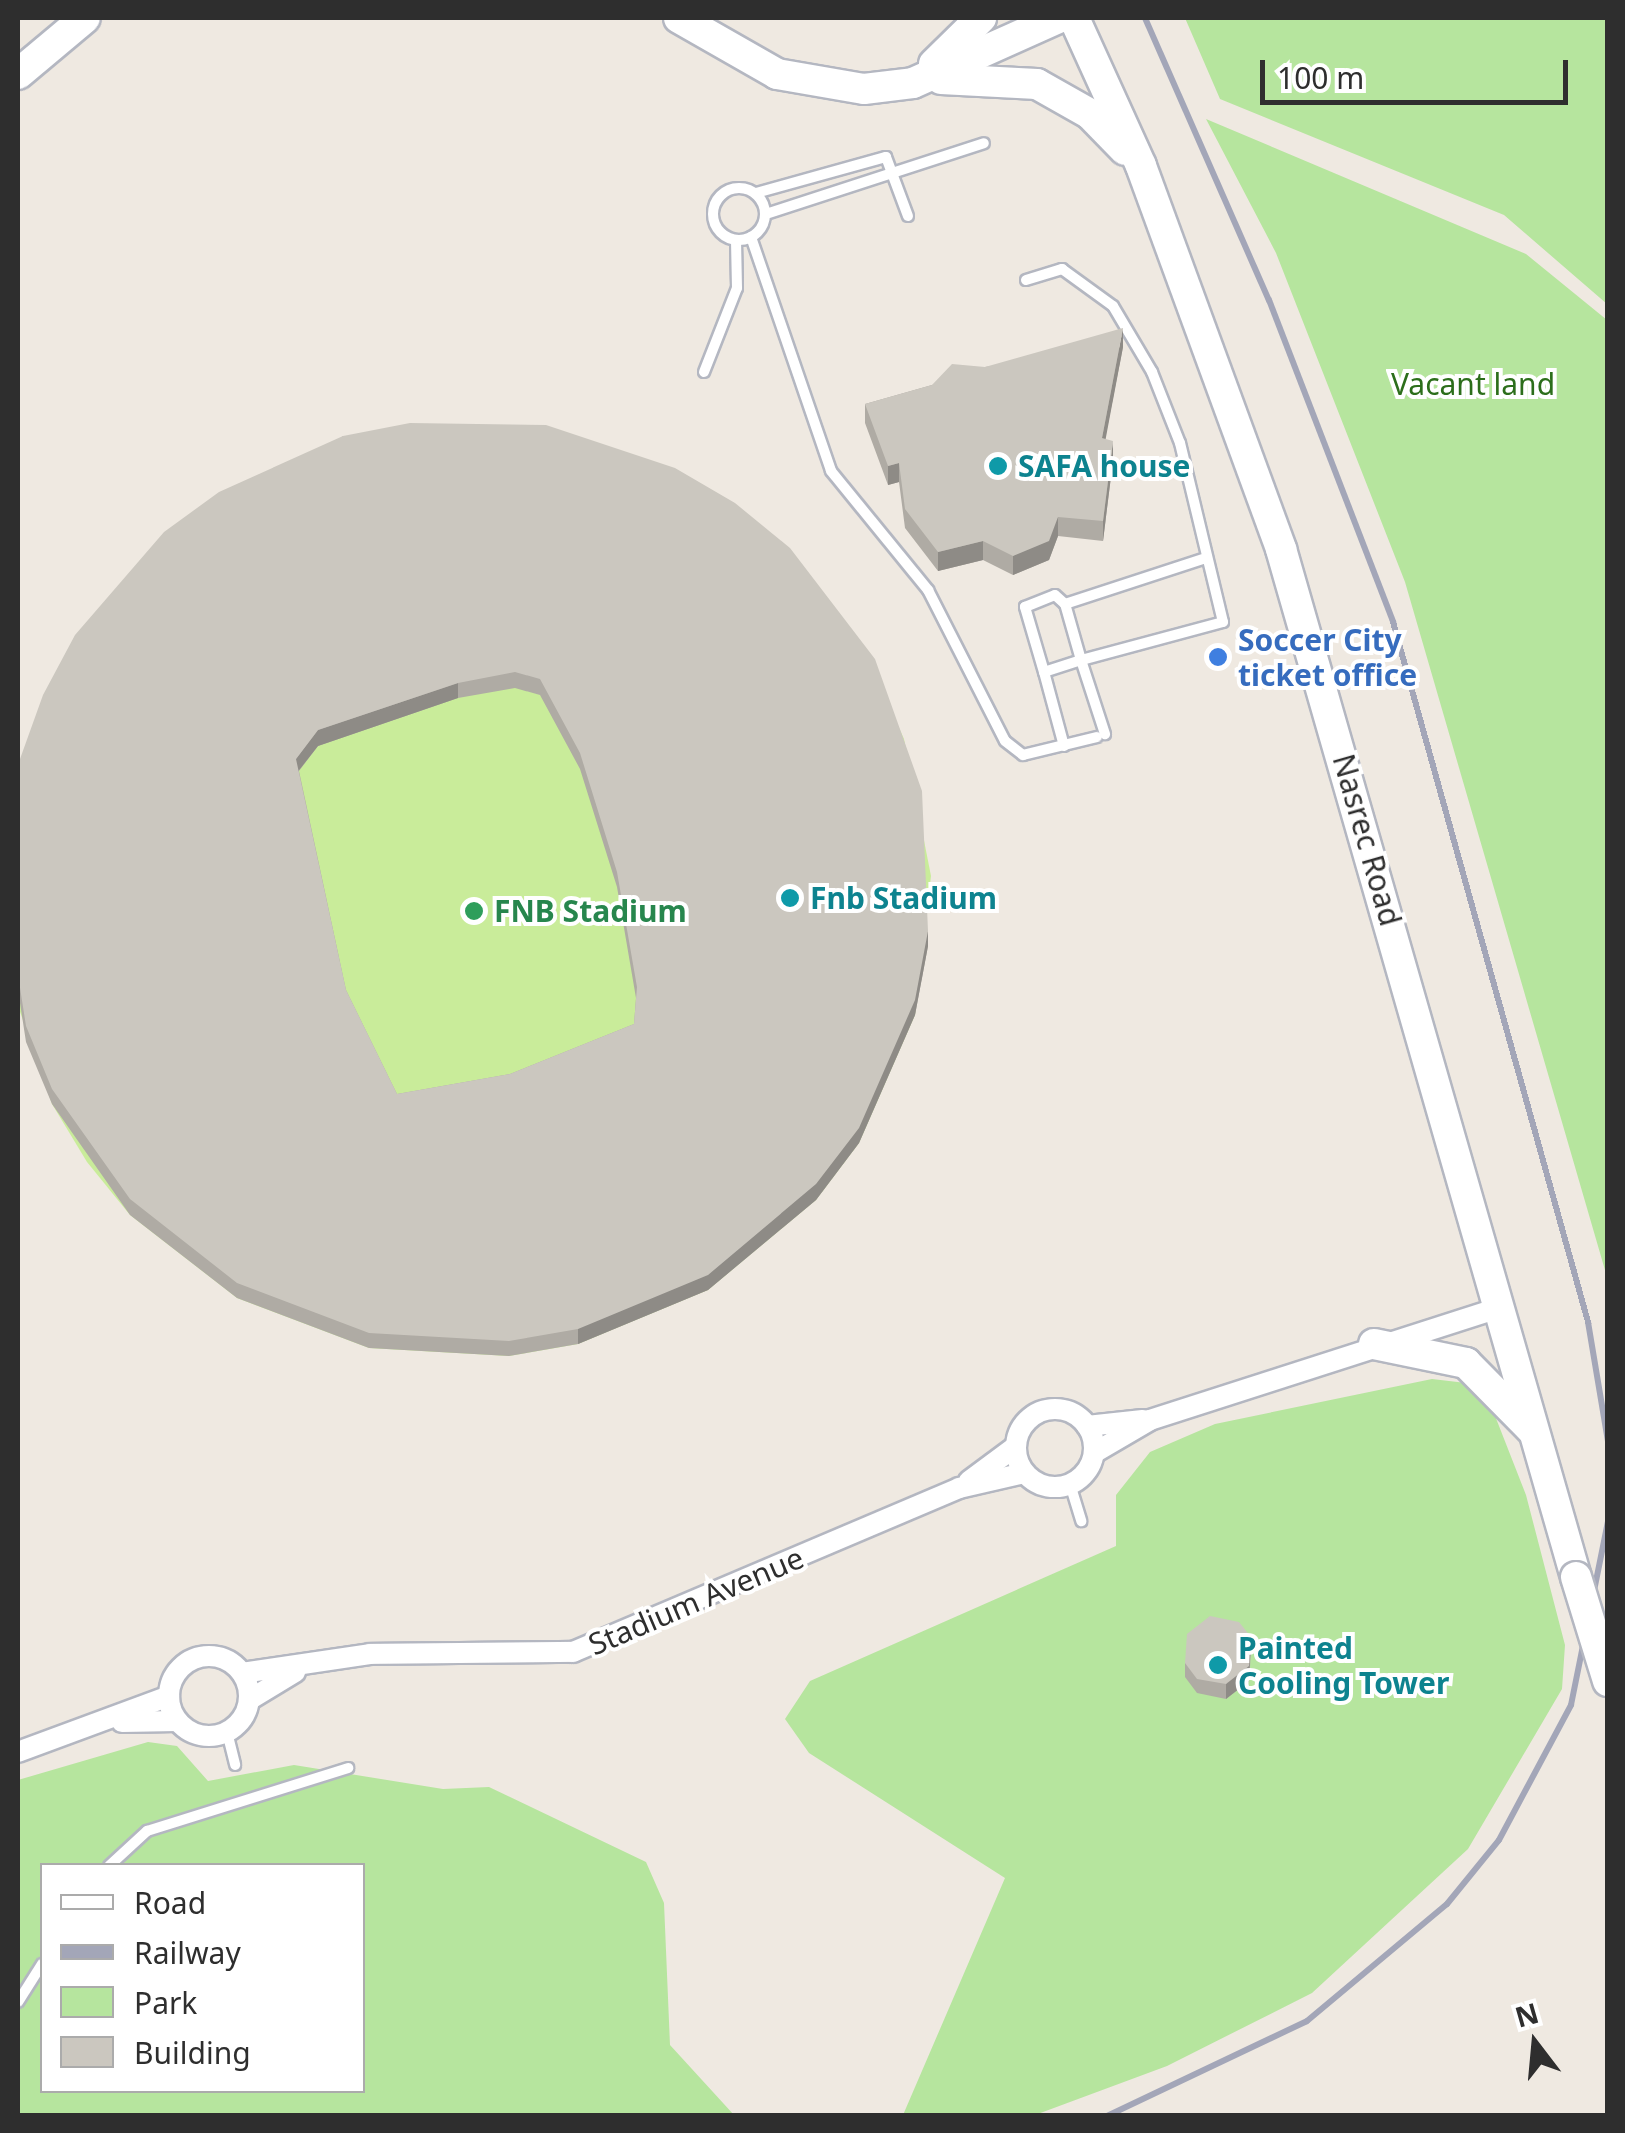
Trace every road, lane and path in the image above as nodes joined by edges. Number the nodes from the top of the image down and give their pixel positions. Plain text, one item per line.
1 (86, 18) edge
2 (679, 18) edge
3 (981, 18) edge
4 (1058, 18) edge
5 (1074, 18) edge
6 (18, 74) edge
7 (913, 83) junction
8 (984, 144) dead end
9 (1141, 166) junction
10 (894, 170) junction
11 (756, 193) junction
12 (766, 214) junction
13 (908, 216) dead end
14 (751, 237) junction
15 (736, 240) junction
16 (1026, 280) dead end
17 (704, 372) dead end
18 (1203, 558) junction
19 (1065, 604) junction
20 (1081, 660) junction
21 (1044, 672) junction
22 (1064, 746) junction
23 (1502, 1307) junction
24 (1374, 1344) junction
25 (1150, 1420) junction
26 (1088, 1426) junction
27 (1537, 1435) junction
28 (1015, 1447) junction
29 (1094, 1453) junction
30 (1024, 1472) junction
31 (1070, 1484) junction
32 (959, 1488) junction
33 (1081, 1520) dead end
34 (301, 1668) junction
35 (242, 1673) junction
36 (1608, 1681) edge
37 (169, 1696) junction
38 (249, 1700) junction
39 (177, 1720) junction
40 (115, 1722) junction
41 (227, 1732) junction
42 (18, 1752) edge
43 (235, 1765) dead end
44 (348, 1768) dead end
45 (112, 1863) edge
46 (40, 1967) edge
47 (18, 2002) edge

1 - 6 main road
2 - 7 main road
3 - 7 main road
4 - 7 main road
5 - 9 main road, Nasrec Road
7 - 9 main road
8 - 10 lane
9 - 23 main road, Nasrec Road
10 - 11 lane
10 - 12 lane
10 - 13 lane
11 - 12 lane
11 - 15 lane
12 - 14 lane
14 - 15 lane
14 - 22 lane
15 - 17 lane
16 - 18 lane
18 - 19 lane
18 - 20 lane
19 - 20 lane
19 - 21 lane
20 - 21 lane
20 - 22 lane
21 - 22 lane
23 - 24 street
23 - 27 main road, Nasrec Road
24 - 25 street
24 - 27 main road
25 - 26 street
25 - 29 street
26 - 28 street
26 - 29 street
27 - 36 main road, Nasrec Road, bridge
28 - 30 street
28 - 32 street, Stadium Avenue
29 - 31 street
30 - 31 street
30 - 32 street, Stadium Avenue
31 - 33 lane
32 - 34 street, Stadium Avenue
34 - 35 street, Stadium Avenue
34 - 38 street, Stadium Avenue
35 - 37 street
35 - 38 street
37 - 39 street
37 - 40 street
38 - 41 street
39 - 40 street
39 - 41 street
40 - 42 street
41 - 43 lane
44 - 45 lane
46 - 47 lane

